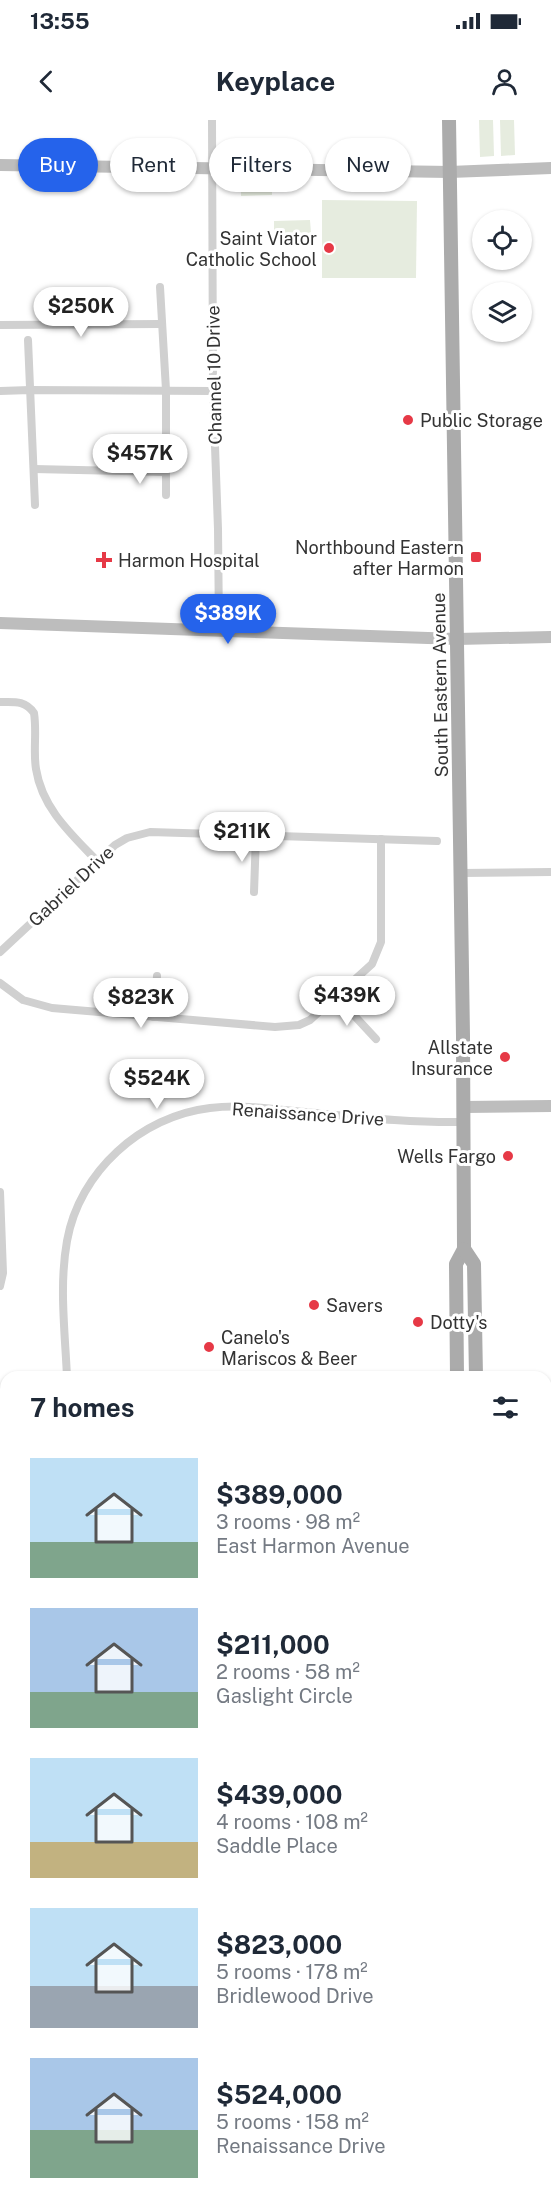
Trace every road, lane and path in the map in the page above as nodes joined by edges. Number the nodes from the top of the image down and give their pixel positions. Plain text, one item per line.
1 (212, 120) edge
2 (449, 120) edge
3 (212, 138) edge
4 (0, 165) edge
5 (551, 168) edge
6 (209, 169) edge
7 (313, 170) edge
8 (450, 172) junction
9 (213, 192) edge
10 (160, 287) dead end
11 (161, 324) junction
12 (0, 326) edge
13 (28, 340) dead end
14 (30, 390) junction
15 (166, 390) junction
16 (213, 391) junction
17 (0, 392) edge
18 (34, 469) junction
19 (166, 472) junction
20 (166, 495) dead end
21 (35, 505) dead end
22 (0, 623) edge
23 (219, 630) junction
24 (551, 637) edge
25 (458, 639) junction
26 (0, 702) edge
27 (256, 835) junction
28 (381, 839) junction
29 (437, 841) dead end
30 (97, 861) junction
31 (551, 872) edge
32 (461, 873) junction
33 (254, 892) dead end
34 (0, 952) edge
35 (157, 976) dead end
36 (0, 983) edge
37 (337, 997) junction
38 (154, 1017) junction
39 (376, 1039) dead end
40 (551, 1106) edge
41 (464, 1107) junction
42 (464, 1122) junction
43 (0, 1192) edge
44 (0, 1207) edge
45 (464, 1249) junction
46 (456, 1278) junction
47 (0, 1286) edge
48 (475, 1324) junction
49 (456, 1351) junction
50 (67, 1371) edge
51 (457, 1371) edge
52 (466, 1371) edge
53 (476, 1371) edge

1 - 3 street, Channel 10 Drive
2 - 8 main road, South Eastern Avenue
4 - 6 street
5 - 8 street
7 - 8 street
8 - 25 main road, South Eastern Avenue
9 - 16 street, Channel 10 Drive
10 - 11 street
11 - 12 street
11 - 15 street
13 - 14 street
14 - 15 street
14 - 17 street
14 - 18 street
15 - 16 street
15 - 19 street
16 - 23 street, Channel 10 Drive
18 - 19 street
18 - 21 street
19 - 20 street
22 - 23 street
23 - 25 street
24 - 25 street
25 - 32 main road, South Eastern Avenue
26 - 30 street
27 - 28 street, Gabriel Drive
27 - 30 street, Gabriel Drive
27 - 33 street
28 - 29 street, Gabriel Drive
28 - 37 street
30 - 34 street, Gabriel Drive
31 - 32 street
32 - 41 main road, South Eastern Avenue
35 - 38 street
36 - 38 street
37 - 38 street
37 - 39 street
40 - 41 street
41 - 42 main road, South Eastern Avenue
42 - 45 main road, South Eastern Avenue
42 - 50 street, Renaissance Drive
43 - 44 street
44 - 47 street
45 - 46 main road, South Eastern Avenue
45 - 48 main road, South Eastern Avenue
46 - 48 main road
46 - 49 main road, South Eastern Avenue
48 - 53 main road, South Eastern Avenue
49 - 51 main road, South Eastern Avenue
49 - 52 main road

